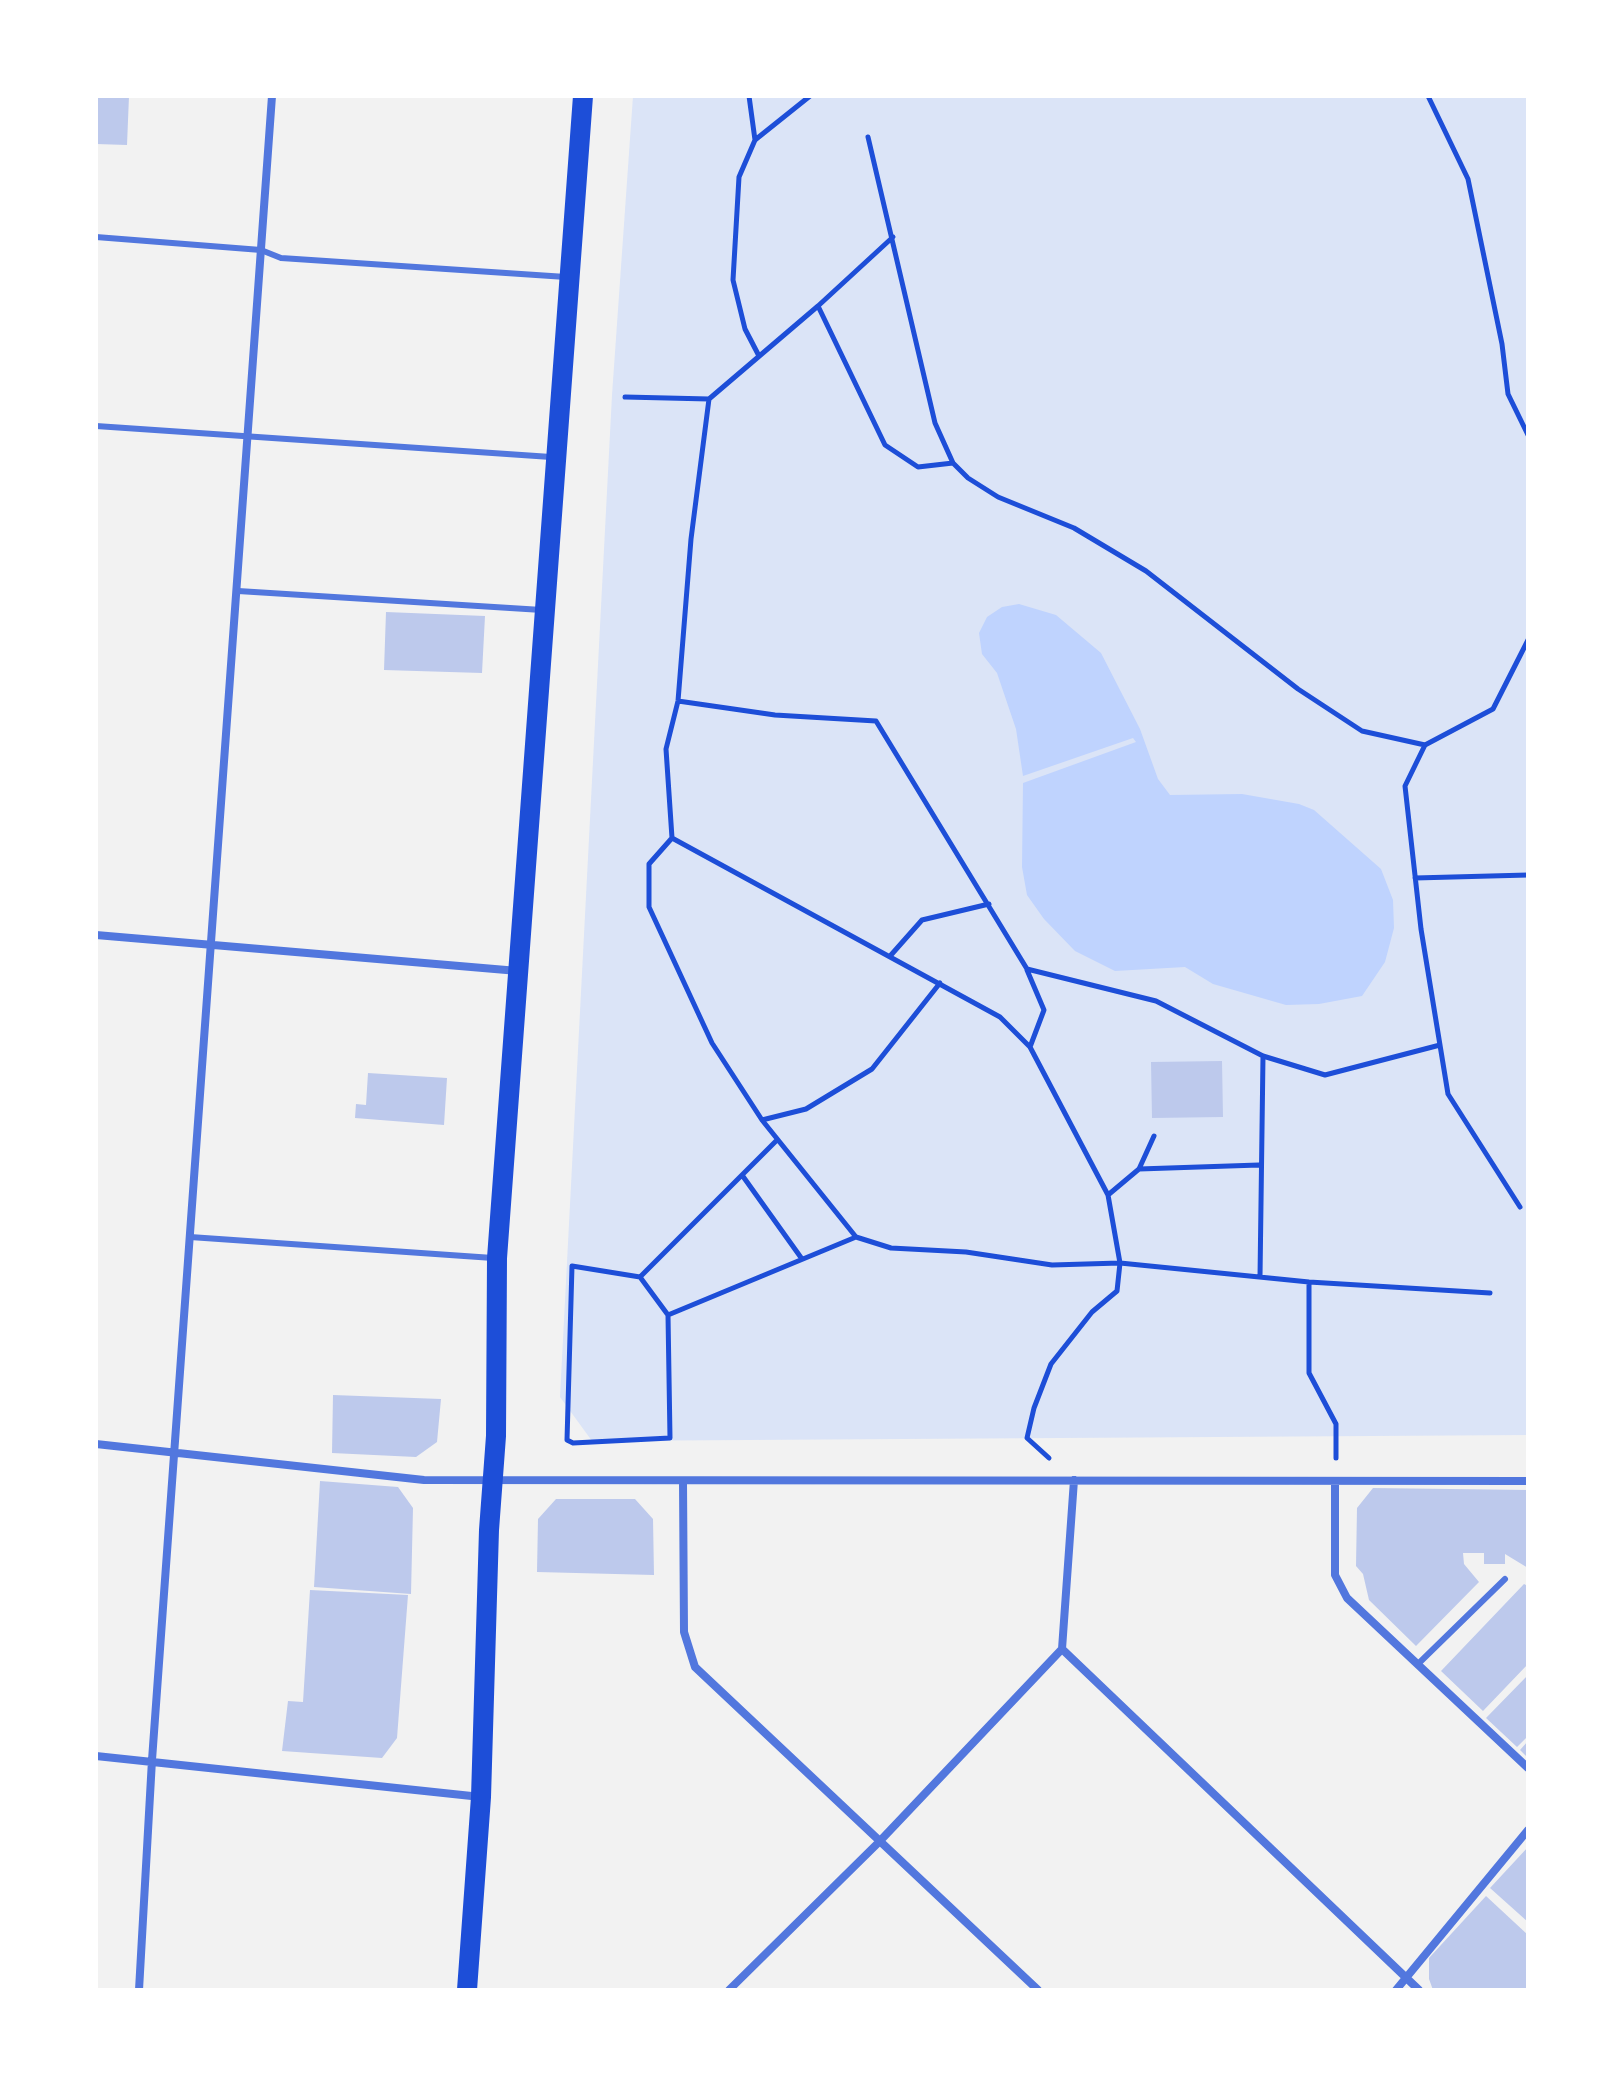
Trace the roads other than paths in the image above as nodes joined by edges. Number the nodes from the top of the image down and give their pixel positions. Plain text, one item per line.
1 (272, 96) edge
2 (583, 96) edge
3 (96, 237) edge
4 (261, 250) junction
5 (569, 277) junction
6 (96, 426) edge
7 (248, 436) junction
8 (556, 458) junction
9 (238, 591) junction
10 (545, 610) junction
11 (96, 935) edge
12 (211, 944) junction
13 (518, 972) junction
14 (190, 1237) junction
15 (497, 1258) junction
16 (96, 1444) edge
17 (174, 1450) junction
18 (493, 1478) junction
19 (1074, 1480) junction
20 (1335, 1481) junction
21 (1528, 1481) edge
22 (683, 1482) junction
23 (1505, 1579) dead end
24 (1062, 1649) junction
25 (1418, 1664) junction
26 (96, 1756) edge
27 (152, 1760) junction
28 (1528, 1768) edge
29 (481, 1797) junction
30 (1528, 1830) edge
31 (879, 1842) junction
32 (1407, 1979) junction
33 (139, 1990) edge
34 (467, 1990) edge
35 (729, 1990) edge
36 (1038, 1990) edge
37 (1396, 1990) edge
38 (1419, 1990) edge

1 - 4 street
2 - 5 main road
3 - 4 lane
4 - 5 lane
4 - 7 street
5 - 8 main road
6 - 7 lane
7 - 8 lane
7 - 9 street
8 - 10 main road
9 - 10 lane
9 - 12 street
10 - 13 main road
11 - 12 street
12 - 13 street
12 - 14 street
13 - 15 main road
14 - 15 lane
14 - 17 street
15 - 18 main road
16 - 17 street
17 - 18 street
17 - 27 street
18 - 22 street
18 - 29 main road
19 - 20 street
19 - 22 street
19 - 24 street
20 - 21 street
20 - 25 street
22 - 31 street
23 - 25 lane
24 - 31 street
24 - 32 street
25 - 28 street
26 - 27 street
27 - 29 street
27 - 33 street
29 - 34 main road
30 - 32 street
31 - 35 street
31 - 36 street
32 - 37 street
32 - 38 street

